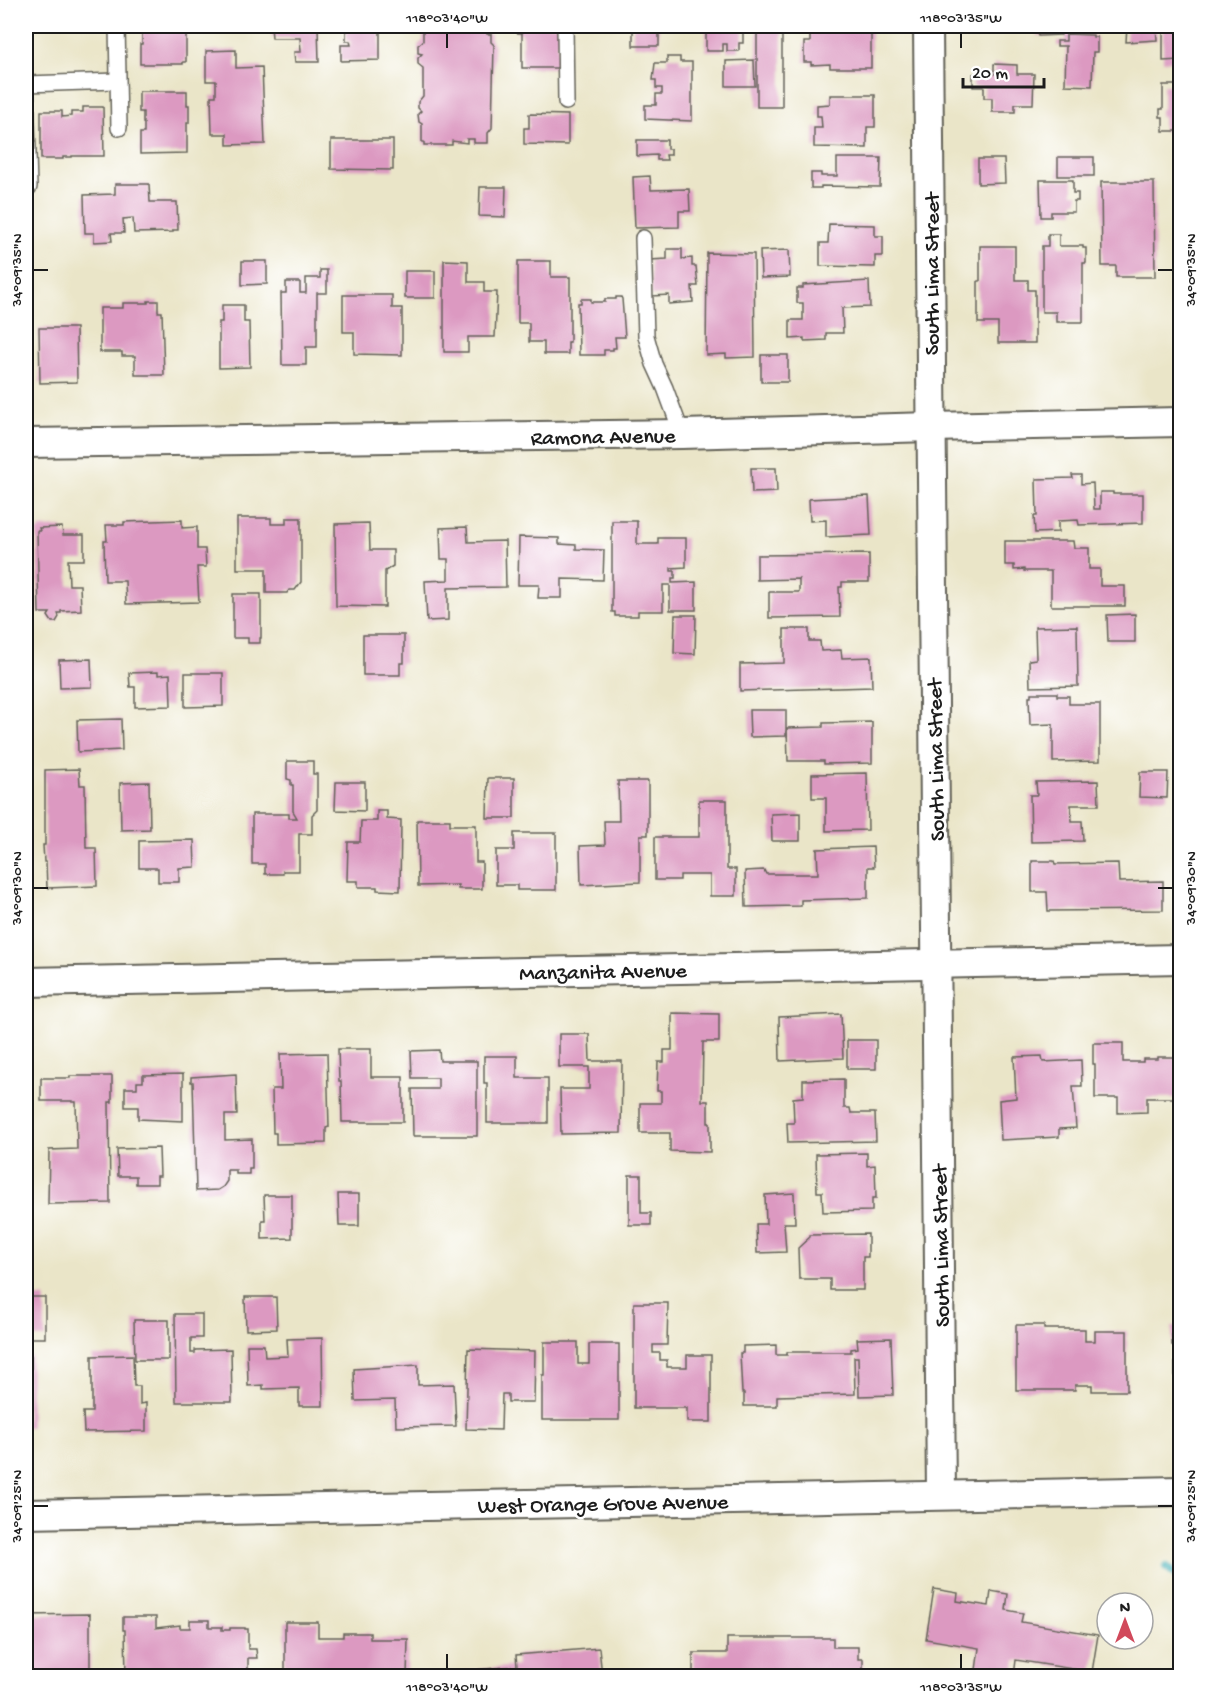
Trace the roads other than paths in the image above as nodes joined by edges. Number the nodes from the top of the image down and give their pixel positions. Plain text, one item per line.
1 (117, 26) edge
2 (565, 26) edge
3 (928, 26) edge
4 (117, 81) junction
5 (26, 85) edge
6 (566, 102) dead end
7 (119, 128) dead end
8 (29, 187) dead end
9 (643, 238) dead end
10 (1180, 422) edge
11 (931, 427) junction
12 (682, 434) junction
13 (26, 443) edge
14 (1180, 959) edge
15 (936, 963) junction
16 (26, 982) edge
17 (1180, 1491) edge
18 (941, 1495) junction
19 (26, 1514) edge

1 - 4 lane
2 - 6 lane
3 - 11 street, South Lima Street
4 - 5 lane
4 - 7 lane
5 - 8 lane
9 - 12 lane
10 - 11 street, Ramona Avenue
11 - 12 street, Ramona Avenue
11 - 15 street, South Lima Street
12 - 13 street, Ramona Avenue
14 - 15 street, Manzanita Avenue
15 - 16 street, Manzanita Avenue
15 - 18 street, South Lima Street
17 - 18 street, West Orange Grove Avenue
18 - 19 street, West Orange Grove Avenue

